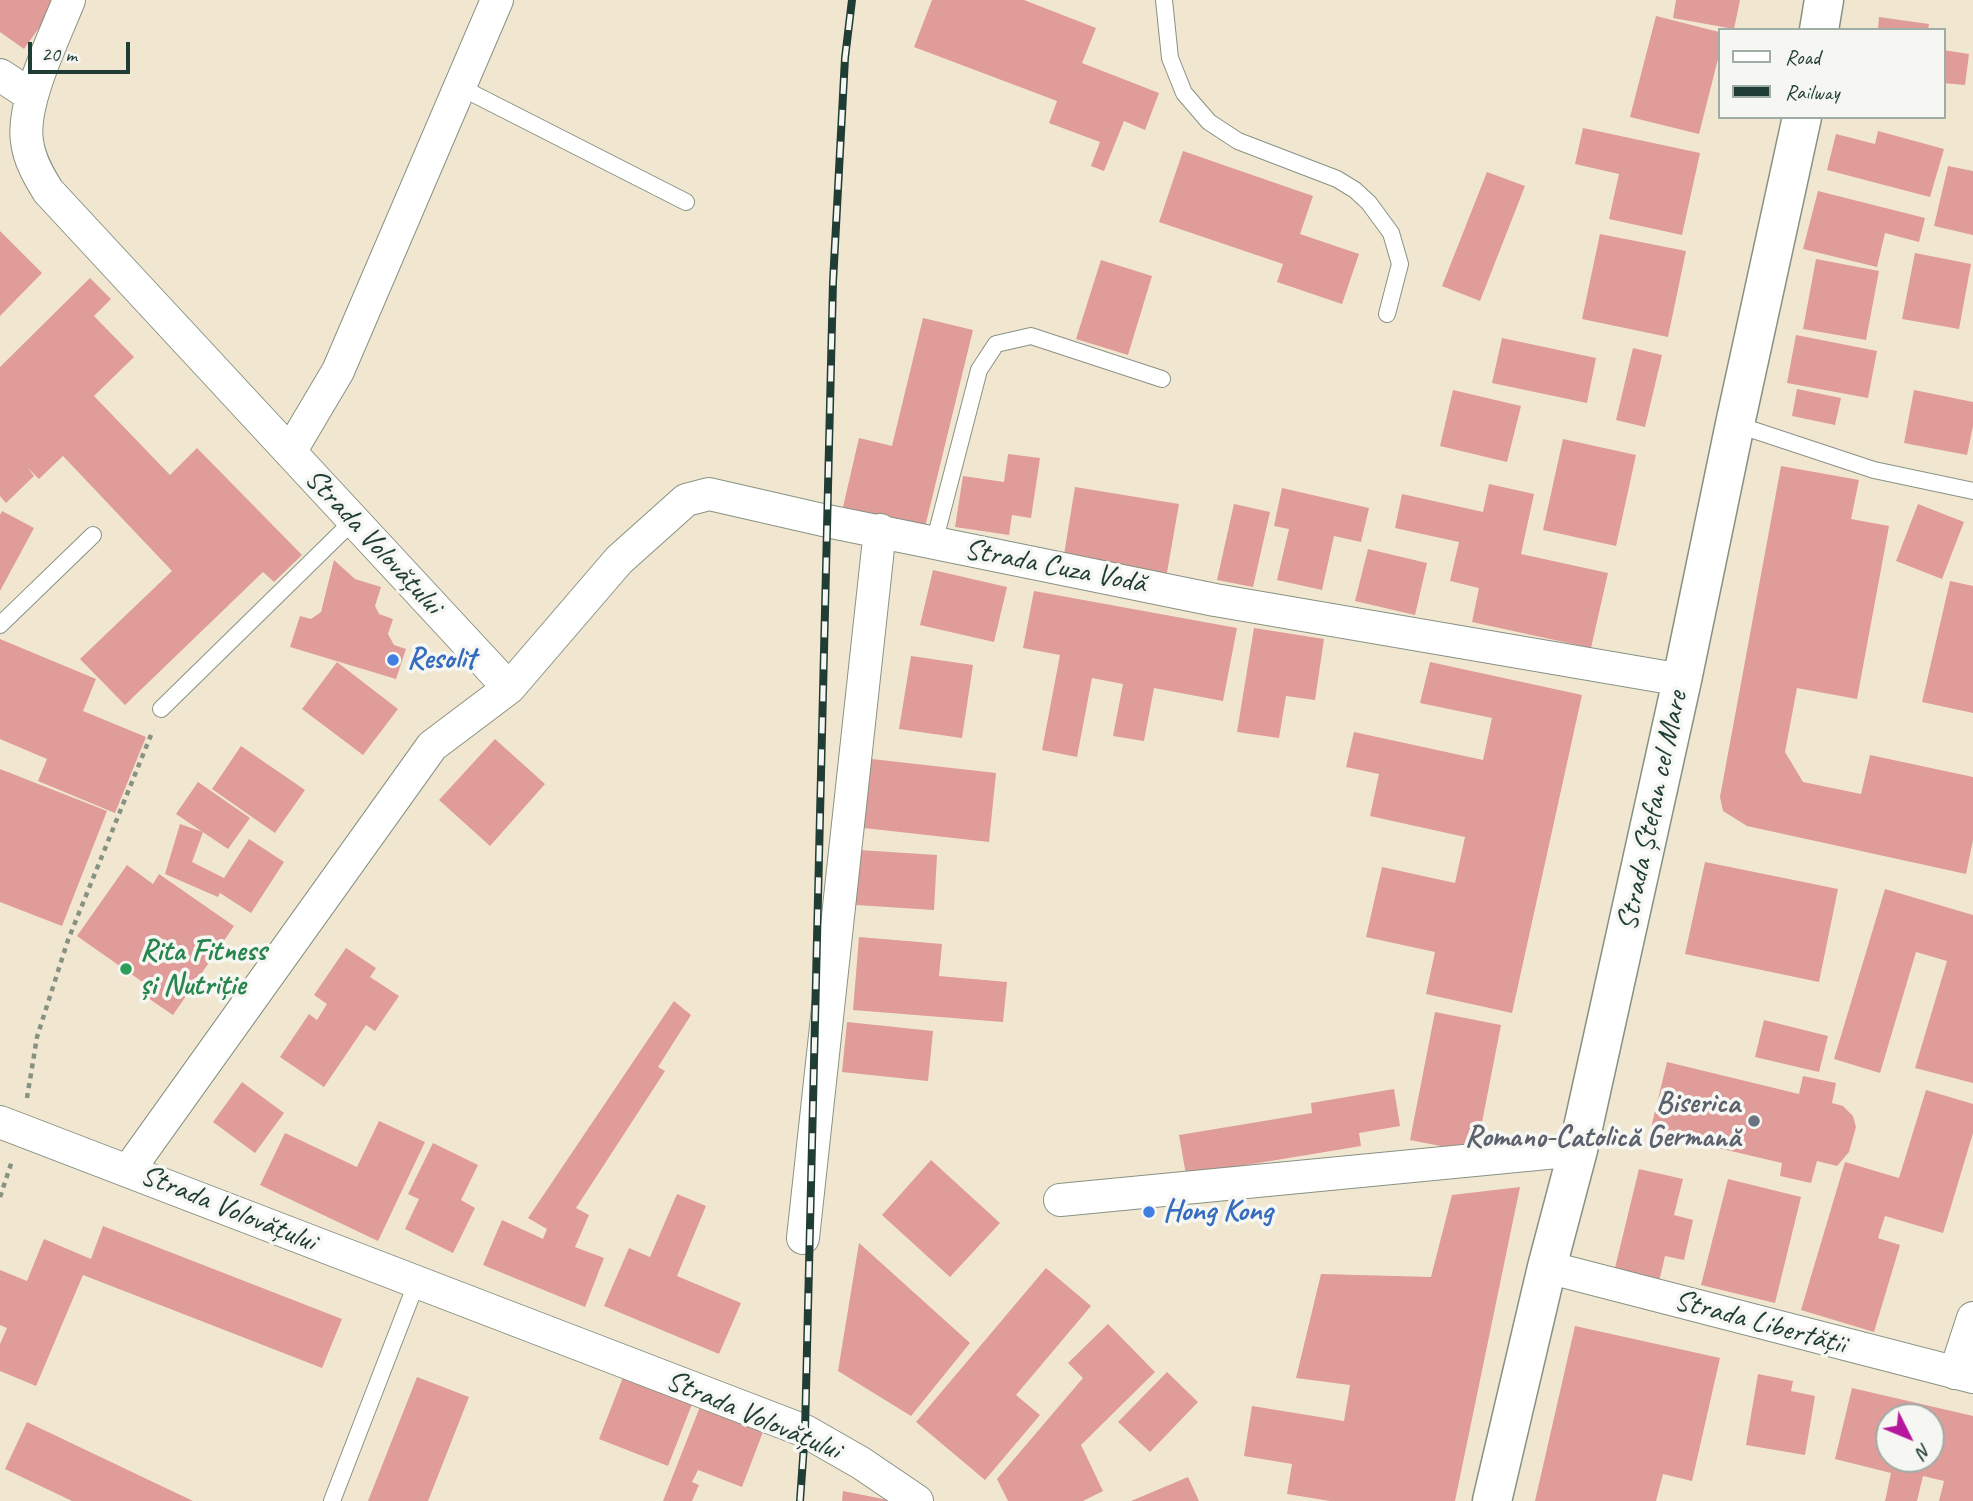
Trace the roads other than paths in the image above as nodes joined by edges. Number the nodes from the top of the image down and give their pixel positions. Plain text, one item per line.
1 (69, 0) edge
2 (497, 0) edge
3 (1164, 0) edge
4 (1824, 0) edge
5 (1819, 28) edge
6 (0, 75) edge
7 (460, 87) junction
8 (32, 96) junction
9 (1802, 119) edge
10 (13, 146) edge
11 (686, 202) dead end
12 (1388, 314) dead end
13 (1162, 379) dead end
14 (1735, 424) junction
15 (290, 452) junction
16 (1973, 491) edge
17 (354, 520) junction
18 (880, 530) junction
19 (93, 535) dead end
20 (934, 543) junction
21 (0, 625) edge
22 (1682, 680) junction
23 (509, 688) junction
24 (161, 709) road end
25 (11, 1127) edge
26 (1578, 1150) junction
27 (128, 1171) junction
28 (1060, 1200) dead end
29 (803, 1238) dead end
30 (1547, 1267) junction
31 (416, 1284) junction
32 (1973, 1318) edge
33 (1964, 1375) edge
34 (332, 1501) edge
35 (917, 1501) edge
36 (1492, 1501) edge

1 - 8 street, Strada Volovățului
2 - 7 street, Strada Volovățului
3 - 12 lane
4 - 5 main road
6 - 8 street
7 - 11 lane
7 - 15 street, Strada Volovățului
8 - 10 street, Strada Volovățului
9 - 14 main road, Strada Ștefan cel Mare
10 - 15 street, Strada Volovățului
13 - 20 lane
14 - 16 lane
14 - 22 main road, Strada Ștefan cel Mare
15 - 17 street, Strada Volovățului
17 - 23 street, Strada Volovățului
17 - 24 lane
18 - 20 street, Strada Cuza Vodă
18 - 23 street, Strada Cuza Vodă
18 - 29 street
19 - 21 lane
20 - 22 street, Strada Cuza Vodă
22 - 26 main road, Strada Ștefan cel Mare
23 - 27 street, Strada Volovățului
25 - 27 street
26 - 28 street
26 - 30 main road, Strada Ștefan cel Mare
27 - 31 street, Strada Volovățului
30 - 33 street, Strada Libertății
30 - 36 main road, Strada Ștefan cel Mare
31 - 34 lane
31 - 35 street, Strada Volovățului
32 - 33 street

